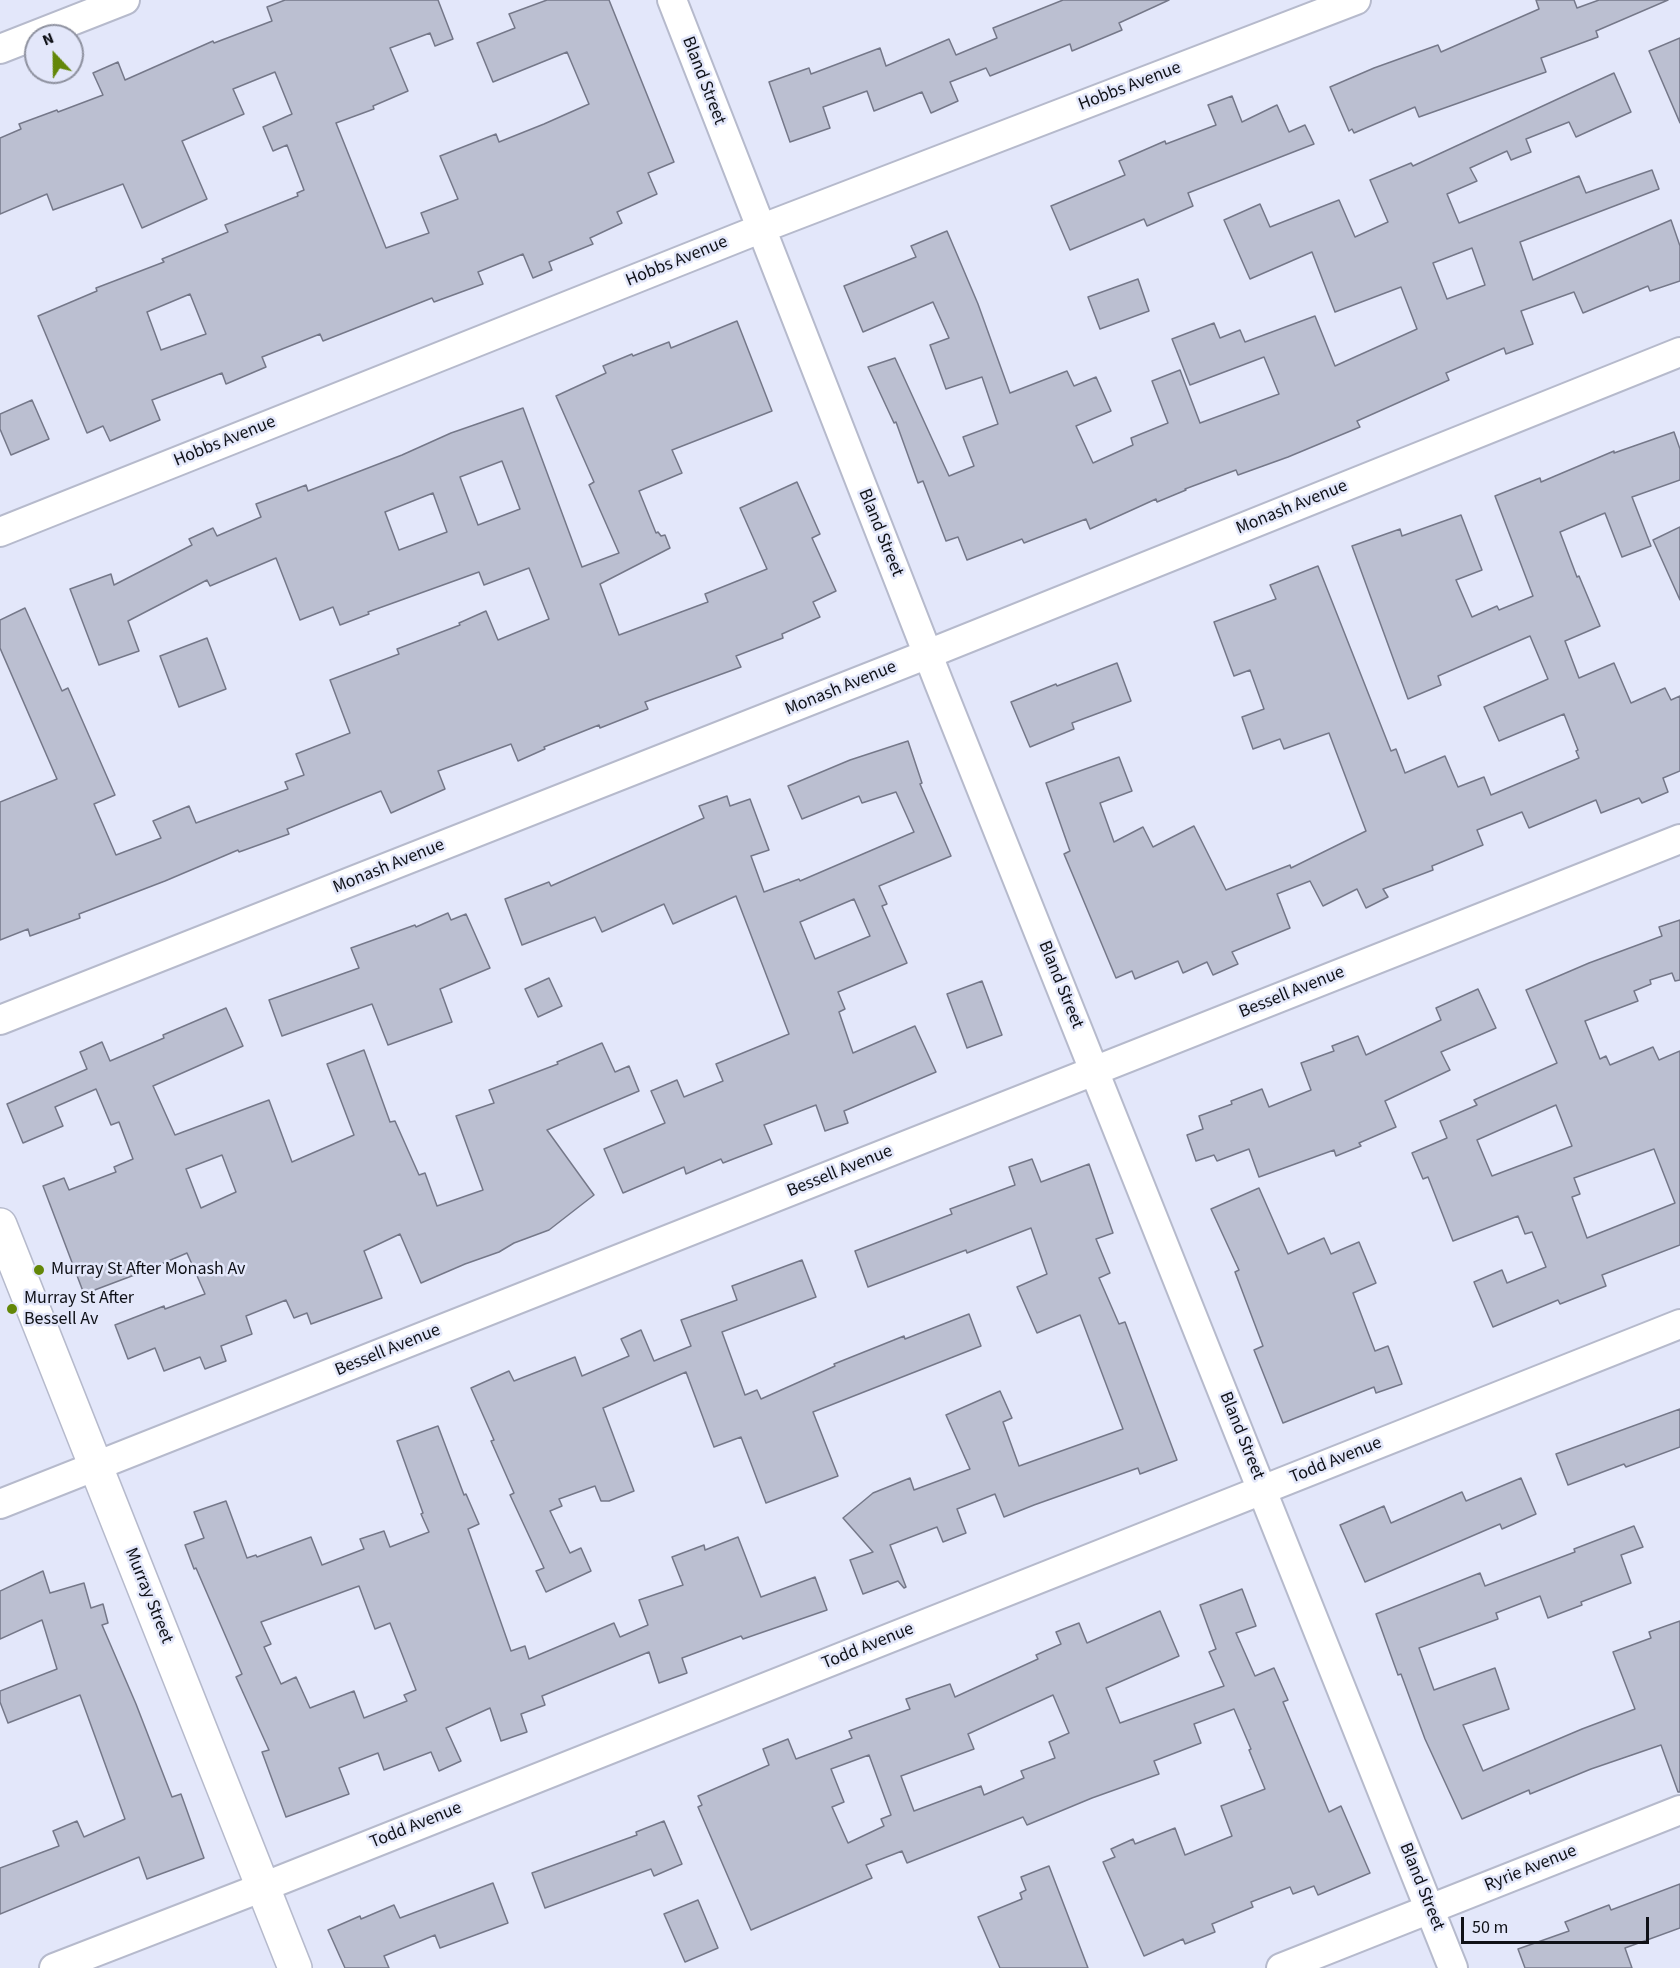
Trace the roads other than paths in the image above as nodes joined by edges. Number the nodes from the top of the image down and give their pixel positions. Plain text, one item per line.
1 (125, 0) edge
2 (672, 0) edge
3 (1356, 0) edge
4 (0, 49) edge
5 (760, 229) junction
6 (1680, 352) edge
7 (0, 532) edge
8 (928, 654) junction
9 (1680, 839) edge
10 (0, 1020) edge
11 (1094, 1071) junction
12 (0, 1225) edge
13 (1680, 1324) edge
14 (96, 1466) junction
15 (1263, 1490) junction
16 (0, 1504) edge
17 (1680, 1810) edge
18 (263, 1887) junction
19 (1430, 1909) junction
20 (54, 1968) edge
21 (295, 1968) edge
22 (1281, 1968) edge
23 (1454, 1968) edge

1 - 4 street
2 - 5 street, Bland Street
3 - 5 street, Hobbs Avenue
5 - 7 street, Hobbs Avenue
5 - 8 street, Bland Street
6 - 8 street, Monash Avenue
8 - 10 street, Monash Avenue
8 - 11 street, Bland Street
9 - 11 street, Bessell Avenue
11 - 14 street, Bessell Avenue
11 - 15 street, Bland Street
12 - 14 main road, Murray Street
13 - 15 street, Todd Avenue
14 - 16 street, Bessell Avenue
14 - 18 main road, Murray Street
15 - 18 street, Todd Avenue
15 - 19 street, Bland Street
17 - 19 street, Ryrie Avenue
18 - 20 street, Todd Avenue
18 - 21 main road, Murray Street
19 - 22 street, Ryrie Avenue
19 - 23 street, Bland Street

